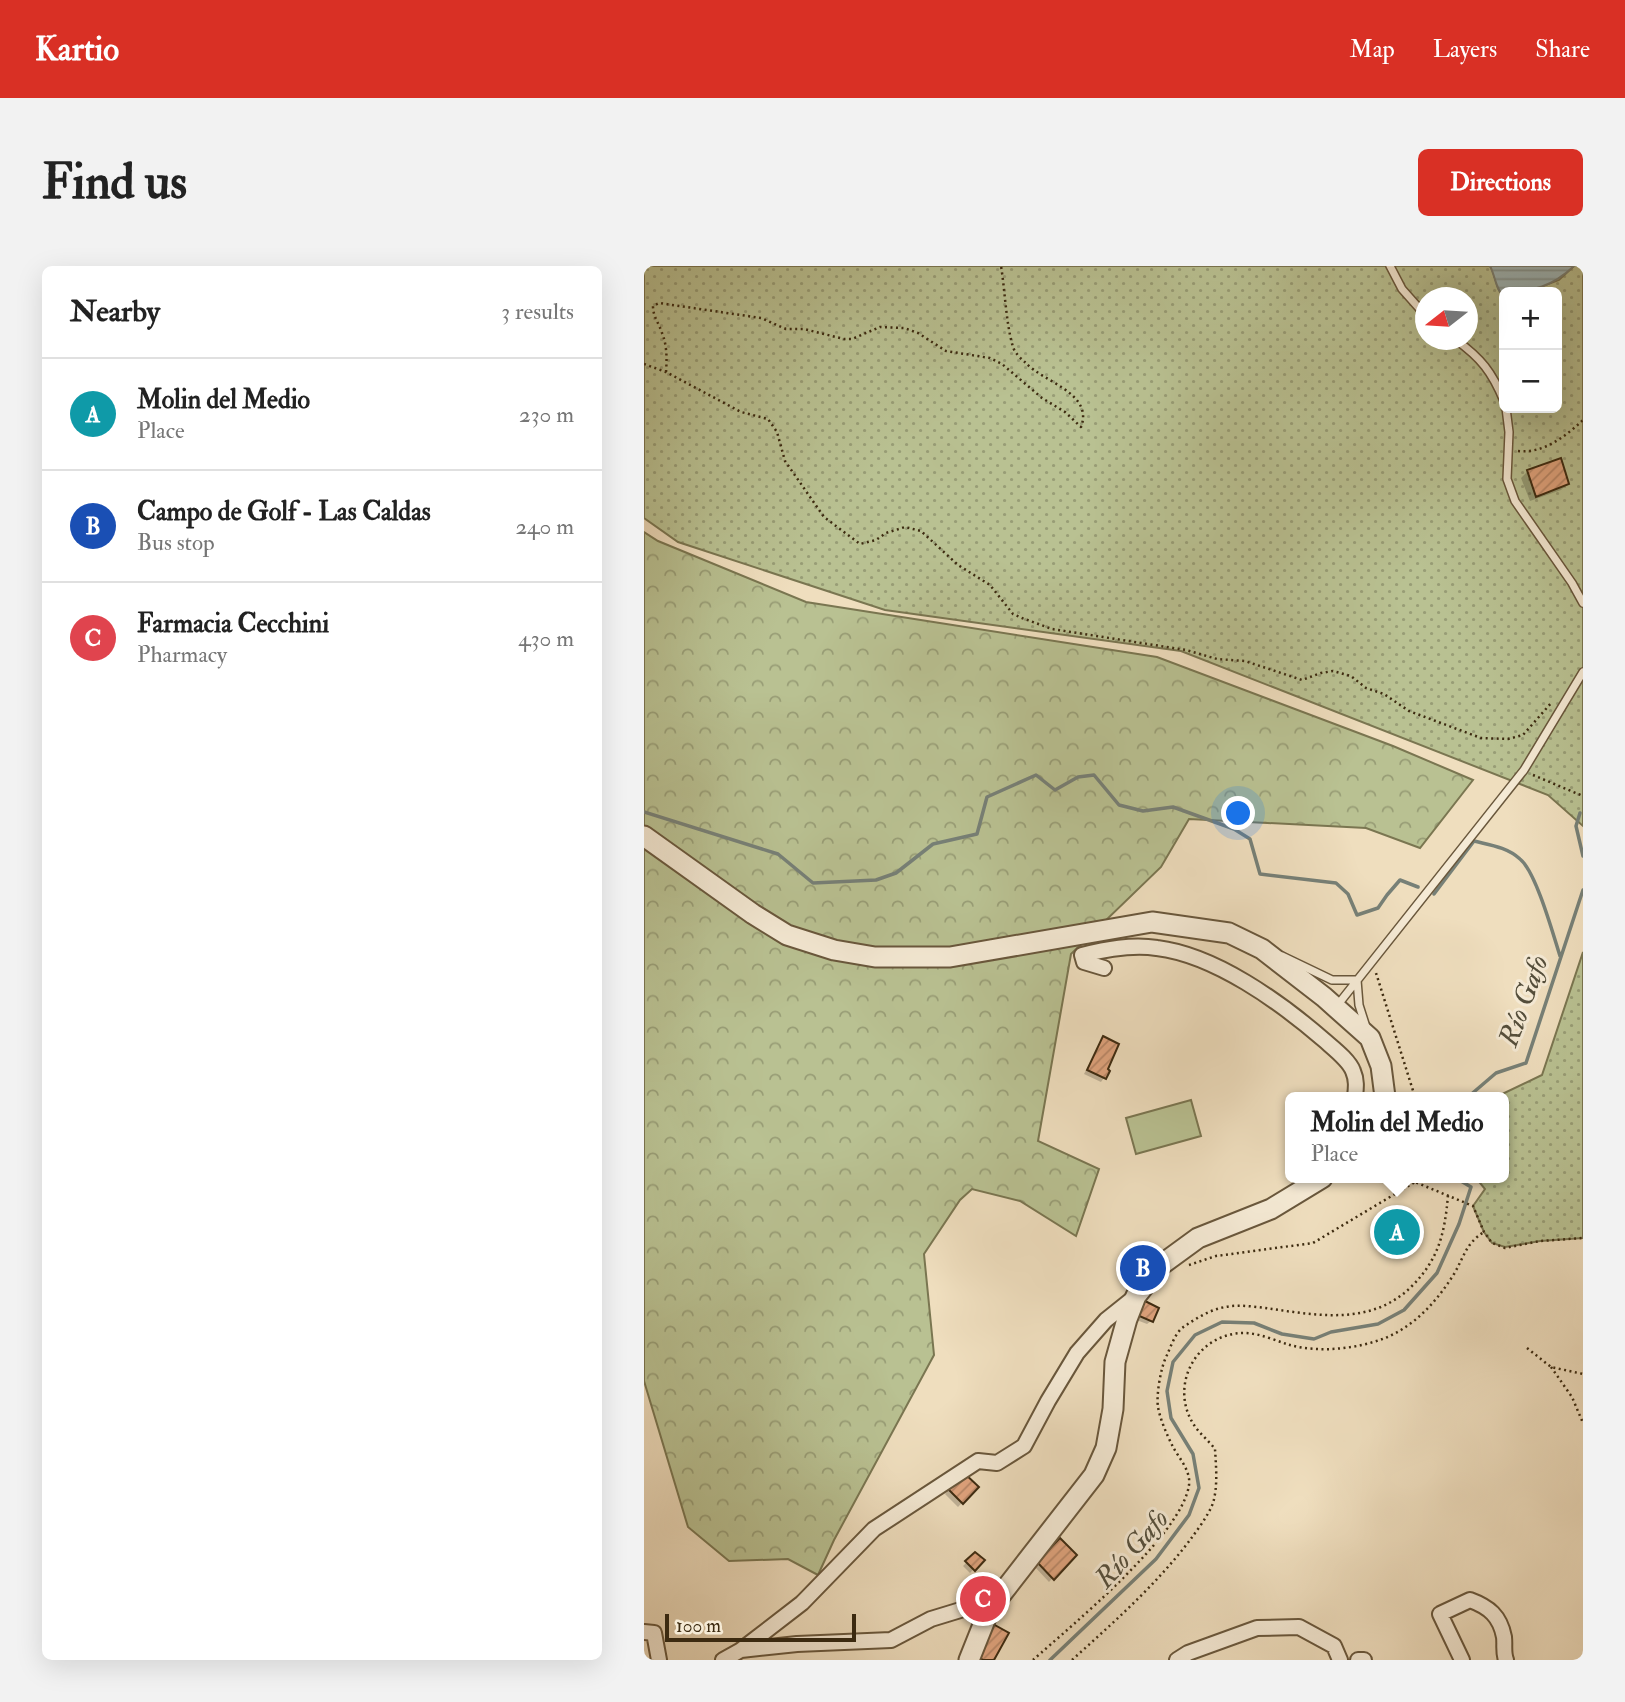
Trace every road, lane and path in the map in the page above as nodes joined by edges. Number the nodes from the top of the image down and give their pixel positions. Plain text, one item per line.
1 (1001, 266) edge
2 (1390, 266) edge
3 (1415, 304) edge
4 (1470, 350) edge
5 (644, 364) edge
6 (666, 372) junction
7 (1499, 389) edge
8 (1506, 413) edge
9 (1583, 420) edge
10 (1508, 450) junction
11 (1583, 603) edge
12 (1583, 672) edge
13 (1573, 691) junction
14 (1524, 771) junction
15 (1583, 796) edge
16 (644, 836) edge
17 (1262, 949) junction
18 (1104, 968) dead end
19 (1376, 972) dead end
20 (1357, 981) junction
21 (1336, 1008) junction
22 (1370, 1038) junction
23 (1355, 1092) edge
24 (1384, 1092) edge
25 (1413, 1092) edge
26 (1309, 1183) edge
27 (1410, 1183) edge
28 (1422, 1183) edge
29 (1448, 1195) junction
30 (1484, 1232) junction
31 (1583, 1238) edge
32 (1182, 1267) dead end
33 (1136, 1296) junction
34 (1527, 1348) dead end
35 (1551, 1367) junction
36 (1583, 1374) edge
37 (1583, 1423) edge
38 (989, 1610) junction
39 (644, 1632) edge
40 (741, 1650) junction
41 (659, 1660) edge
42 (723, 1660) edge
43 (969, 1660) edge
44 (1032, 1660) edge
45 (1072, 1660) edge
46 (1177, 1660) edge
47 (1340, 1660) edge
48 (1357, 1660) edge
49 (1364, 1660) edge
50 (1462, 1660) edge
51 (1506, 1660) edge

1 - 6 path
2 - 3 lane
4 - 7 lane
5 - 6 path
6 - 13 path
8 - 10 lane
9 - 10 path
10 - 11 lane
12 - 13 lane
13 - 14 lane
14 - 15 path
14 - 20 lane
16 - 17 street
17 - 20 lane
17 - 21 street
18 - 23 street
19 - 25 path
20 - 21 lane
20 - 22 lane
21 - 22 street
22 - 24 street
26 - 33 street
27 - 32 path
28 - 29 path
29 - 30 path
29 - 44 path
30 - 31 path
30 - 45 path
33 - 38 street
33 - 40 street
34 - 35 path
35 - 36 path
35 - 37 path
38 - 40 street
38 - 43 street
39 - 41 street
40 - 42 street
46 - 47 street
48 - 49 street
50 - 51 street

